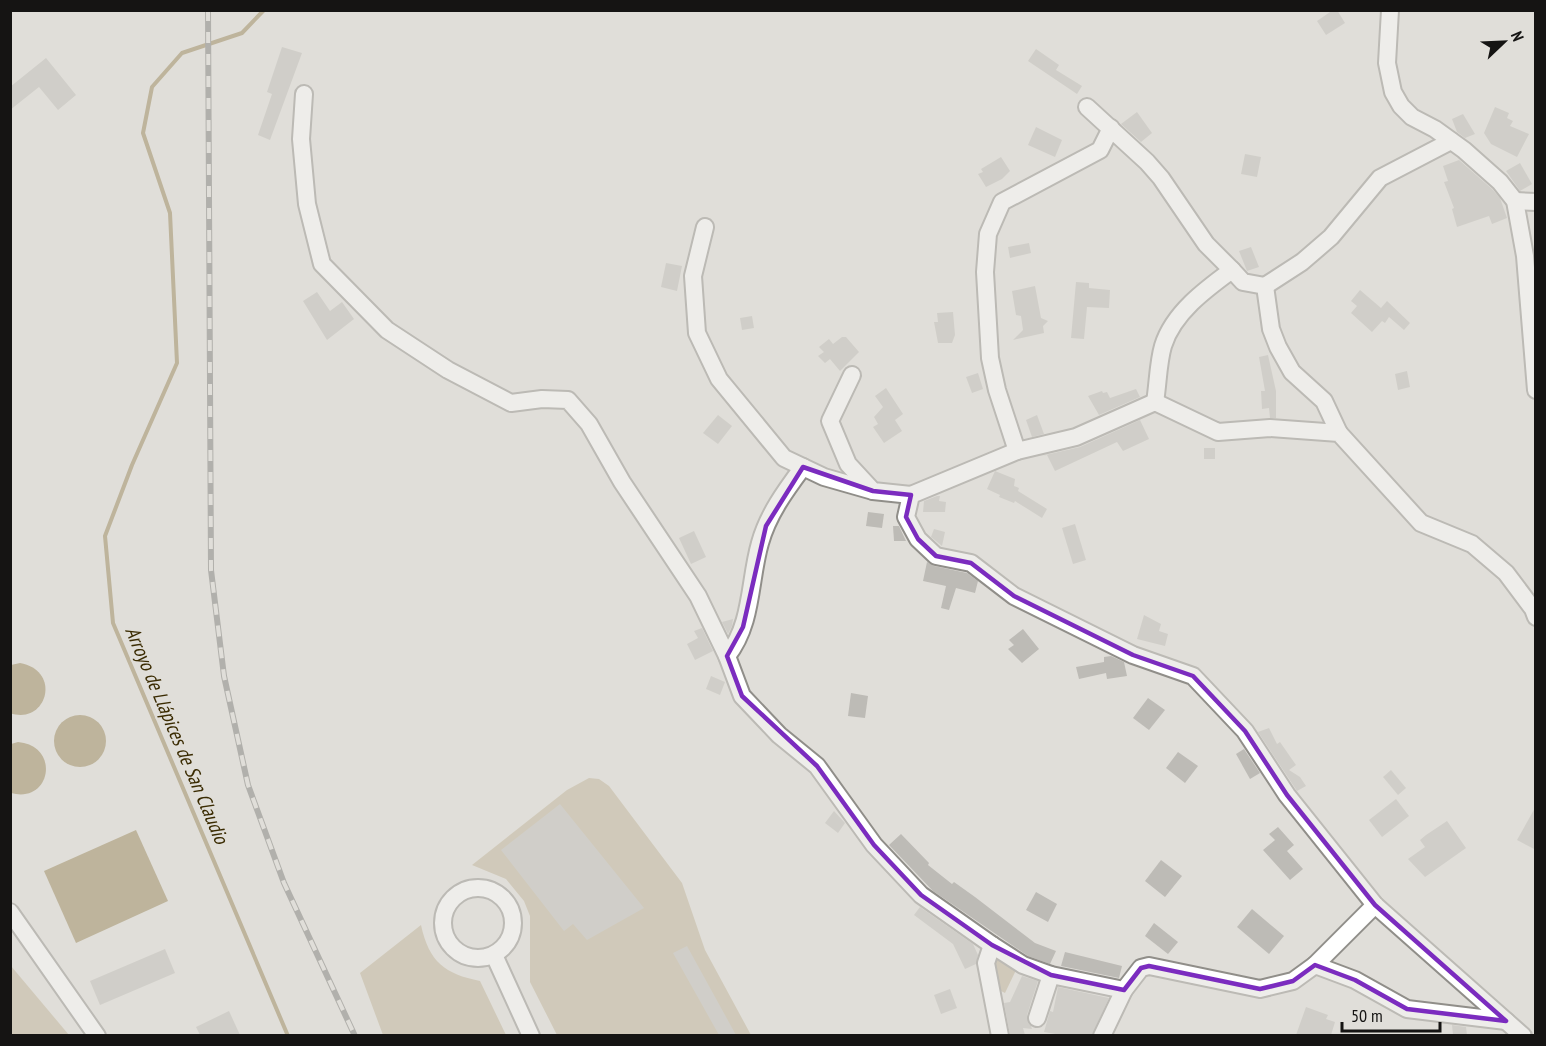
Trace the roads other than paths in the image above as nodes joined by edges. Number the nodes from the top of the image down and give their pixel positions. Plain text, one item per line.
1 (1390, 10) edge
2 (304, 94) dead end
3 (1087, 107) dead end
4 (1111, 128) junction
5 (1451, 141) junction
6 (1515, 201) junction
7 (1536, 202) edge
8 (705, 227) dead end
9 (1232, 270) junction
10 (1265, 286) junction
11 (852, 375) dead end
12 (1536, 390) edge
13 (1155, 402) junction
14 (1339, 433) junction
15 (1017, 451) junction
16 (803, 467) junction
17 (873, 490) junction
18 (910, 495) junction
19 (1536, 617) edge
20 (728, 656) junction
21 (1375, 905) junction
22 (10, 912) edge
23 (992, 945) junction
24 (494, 955) junction
25 (1315, 965) junction
26 (1051, 975) junction
27 (1124, 990) junction
28 (1037, 1018) dead end
29 (1506, 1021) junction
30 (96, 1035) edge
31 (531, 1035) edge
32 (1000, 1035) edge
33 (1102, 1035) edge
34 (1483, 1035) edge
35 (1523, 1035) edge

1 - 5 street
2 - 20 street
3 - 4 street
4 - 9 street
4 - 15 street
5 - 6 street
5 - 10 street
6 - 7 street
6 - 12 street
8 - 16 street
9 - 10 street
9 - 13 street
10 - 14 street
11 - 17 street
13 - 14 street
13 - 15 street
14 - 19 street
15 - 18 street
16 - 17 street
16 - 20 street
17 - 18 street
18 - 21 street
20 - 23 street
21 - 25 street
21 - 29 street
22 - 30 street
23 - 26 street
23 - 32 street
24 - 24 street
24 - 31 street
25 - 27 street
25 - 29 street
26 - 27 street
26 - 28 street
27 - 33 street
29 - 34 street
29 - 35 street

